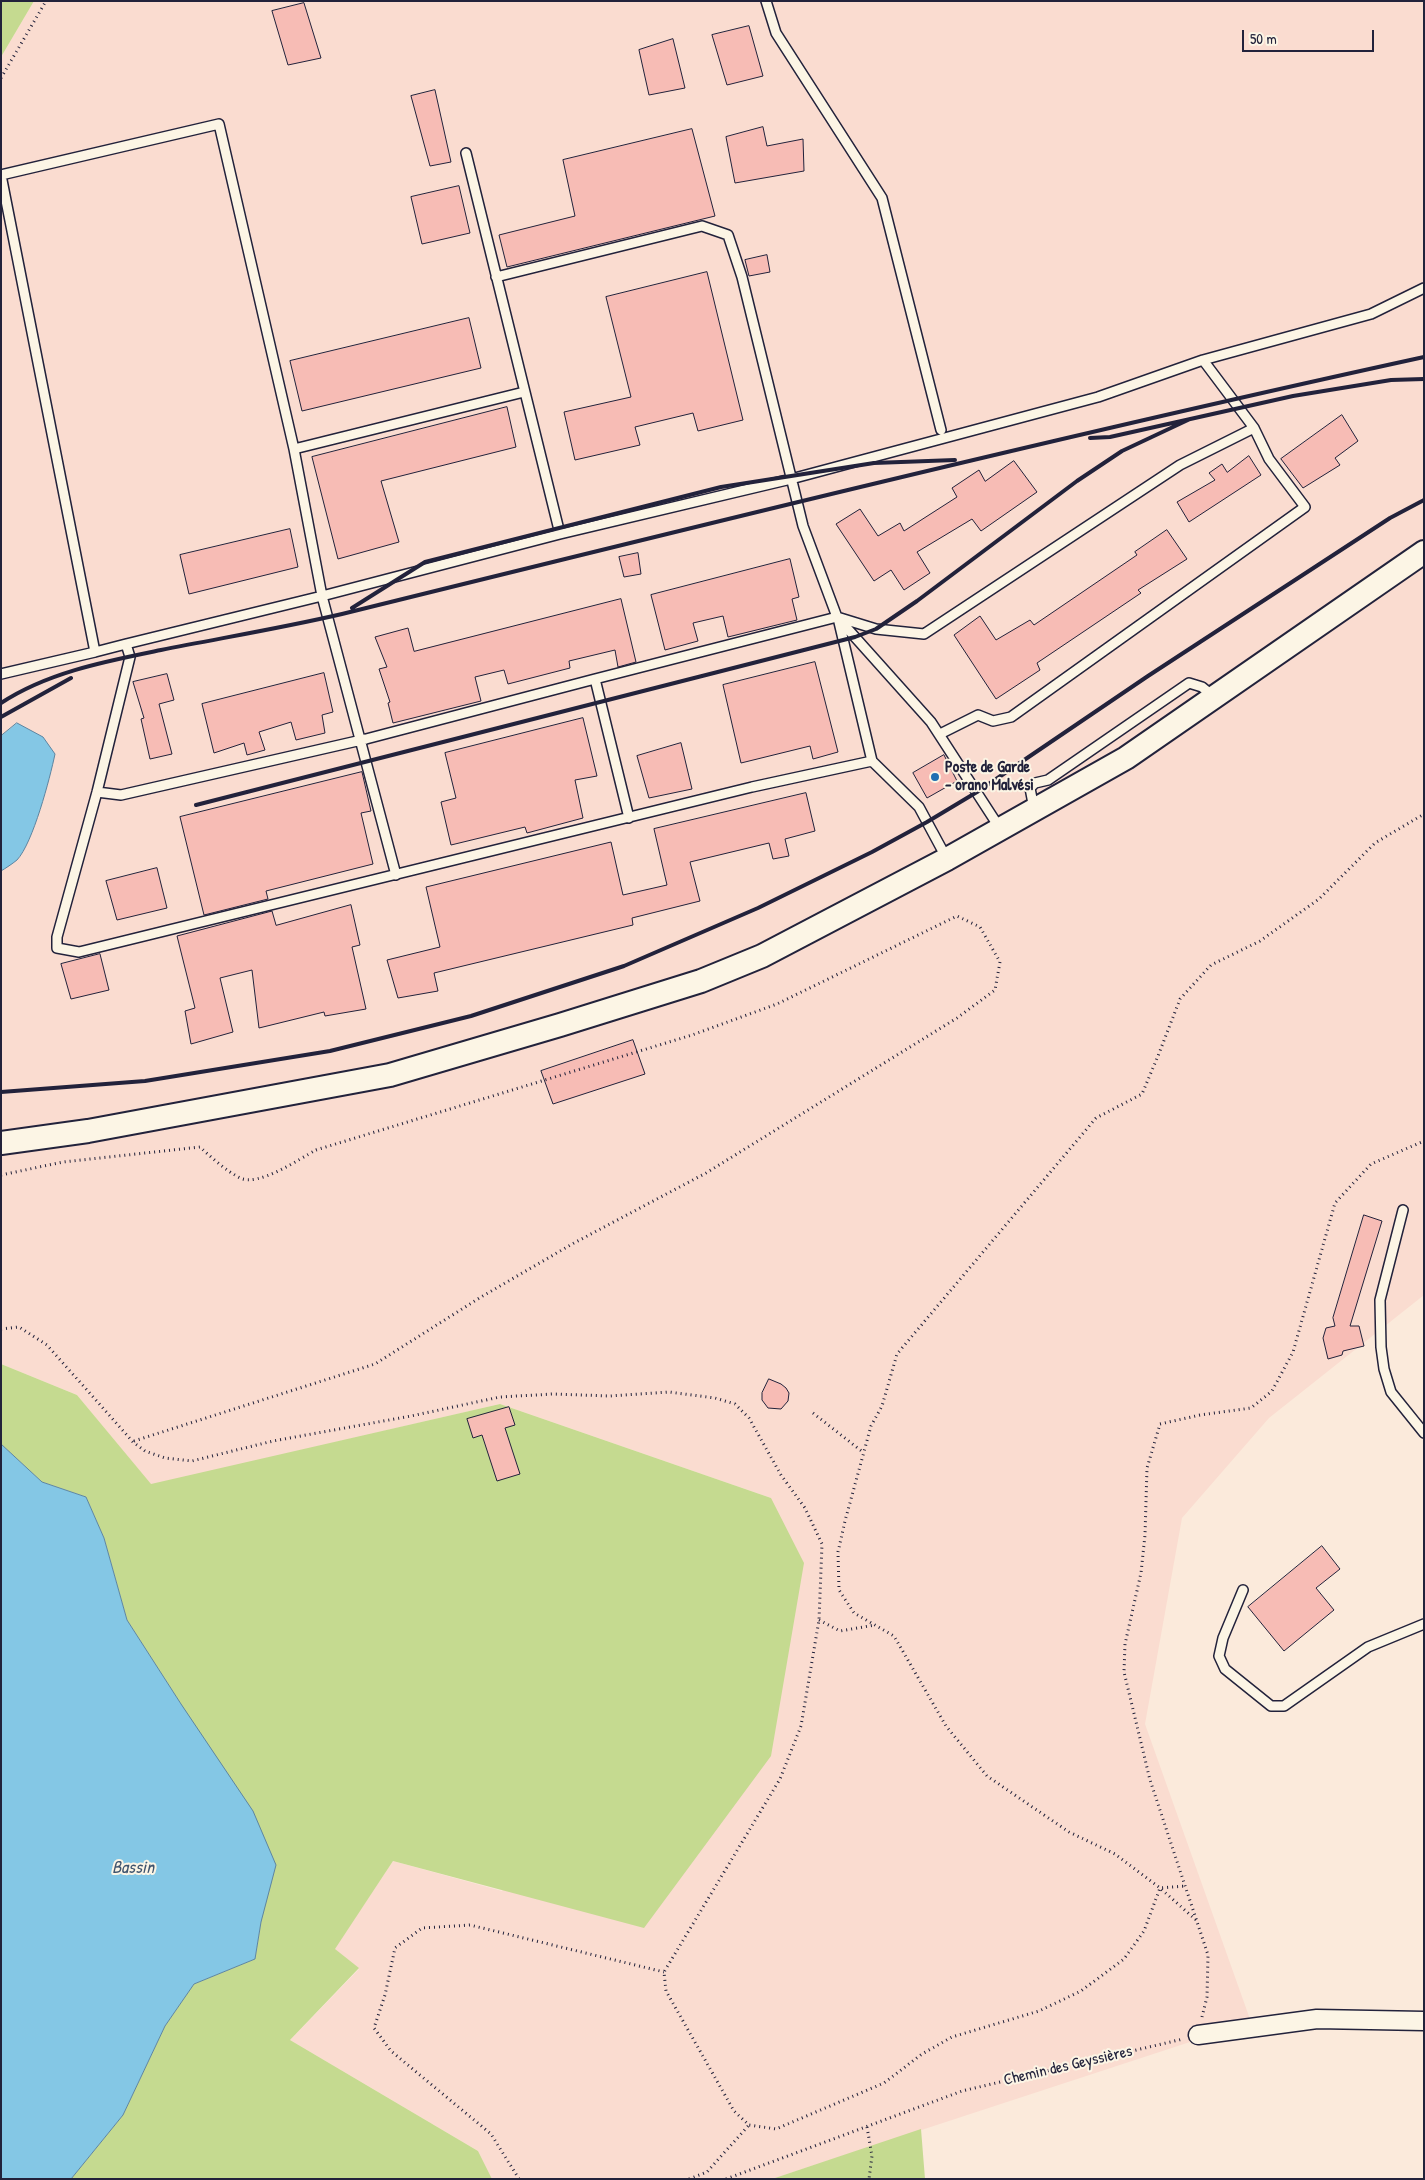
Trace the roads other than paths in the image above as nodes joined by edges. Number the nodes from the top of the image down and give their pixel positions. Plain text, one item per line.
1 (766, 1) edge
2 (466, 153) dead end
3 (1, 175) edge
4 (496, 277) junction
5 (1424, 288) edge
6 (1203, 360) junction
7 (524, 392) junction
8 (1254, 428) junction
9 (941, 430) dead end
10 (294, 449) junction
11 (791, 479) junction
12 (560, 534) junction
13 (1424, 552) edge
14 (322, 596) junction
15 (837, 617) junction
16 (126, 644) junction
17 (95, 652) junction
18 (1, 674) edge
19 (595, 679) junction
20 (940, 734) junction
21 (360, 740) junction
22 (872, 762) junction
23 (96, 792) junction
24 (629, 818) junction
25 (1001, 830) junction
26 (947, 859) junction
27 (396, 875) junction
28 (1, 1143) edge
29 (1403, 1210) dead end
30 (1424, 1433) edge
31 (1242, 1590) dead end
32 (1424, 1624) edge
33 (1424, 2021) edge
34 (1198, 2035) road end

1 - 9 lane
2 - 4 lane
3 - 10 lane
3 - 17 lane
4 - 7 lane
4 - 11 lane
5 - 6 lane
6 - 8 lane
6 - 11 lane
7 - 10 lane
7 - 12 lane
8 - 15 lane
8 - 20 lane
10 - 14 lane
11 - 12 lane
11 - 15 lane
12 - 14 lane
13 - 25 street
14 - 16 lane
14 - 21 lane
15 - 19 lane
15 - 20 lane
15 - 22 lane
16 - 17 lane
16 - 23 lane
17 - 18 lane
19 - 21 lane
19 - 24 lane
20 - 25 lane
21 - 23 lane
21 - 27 lane
22 - 24 lane
22 - 26 lane
23 - 27 lane
24 - 27 lane
25 - 26 street
26 - 28 street
29 - 30 lane
31 - 32 lane
33 - 34 street

